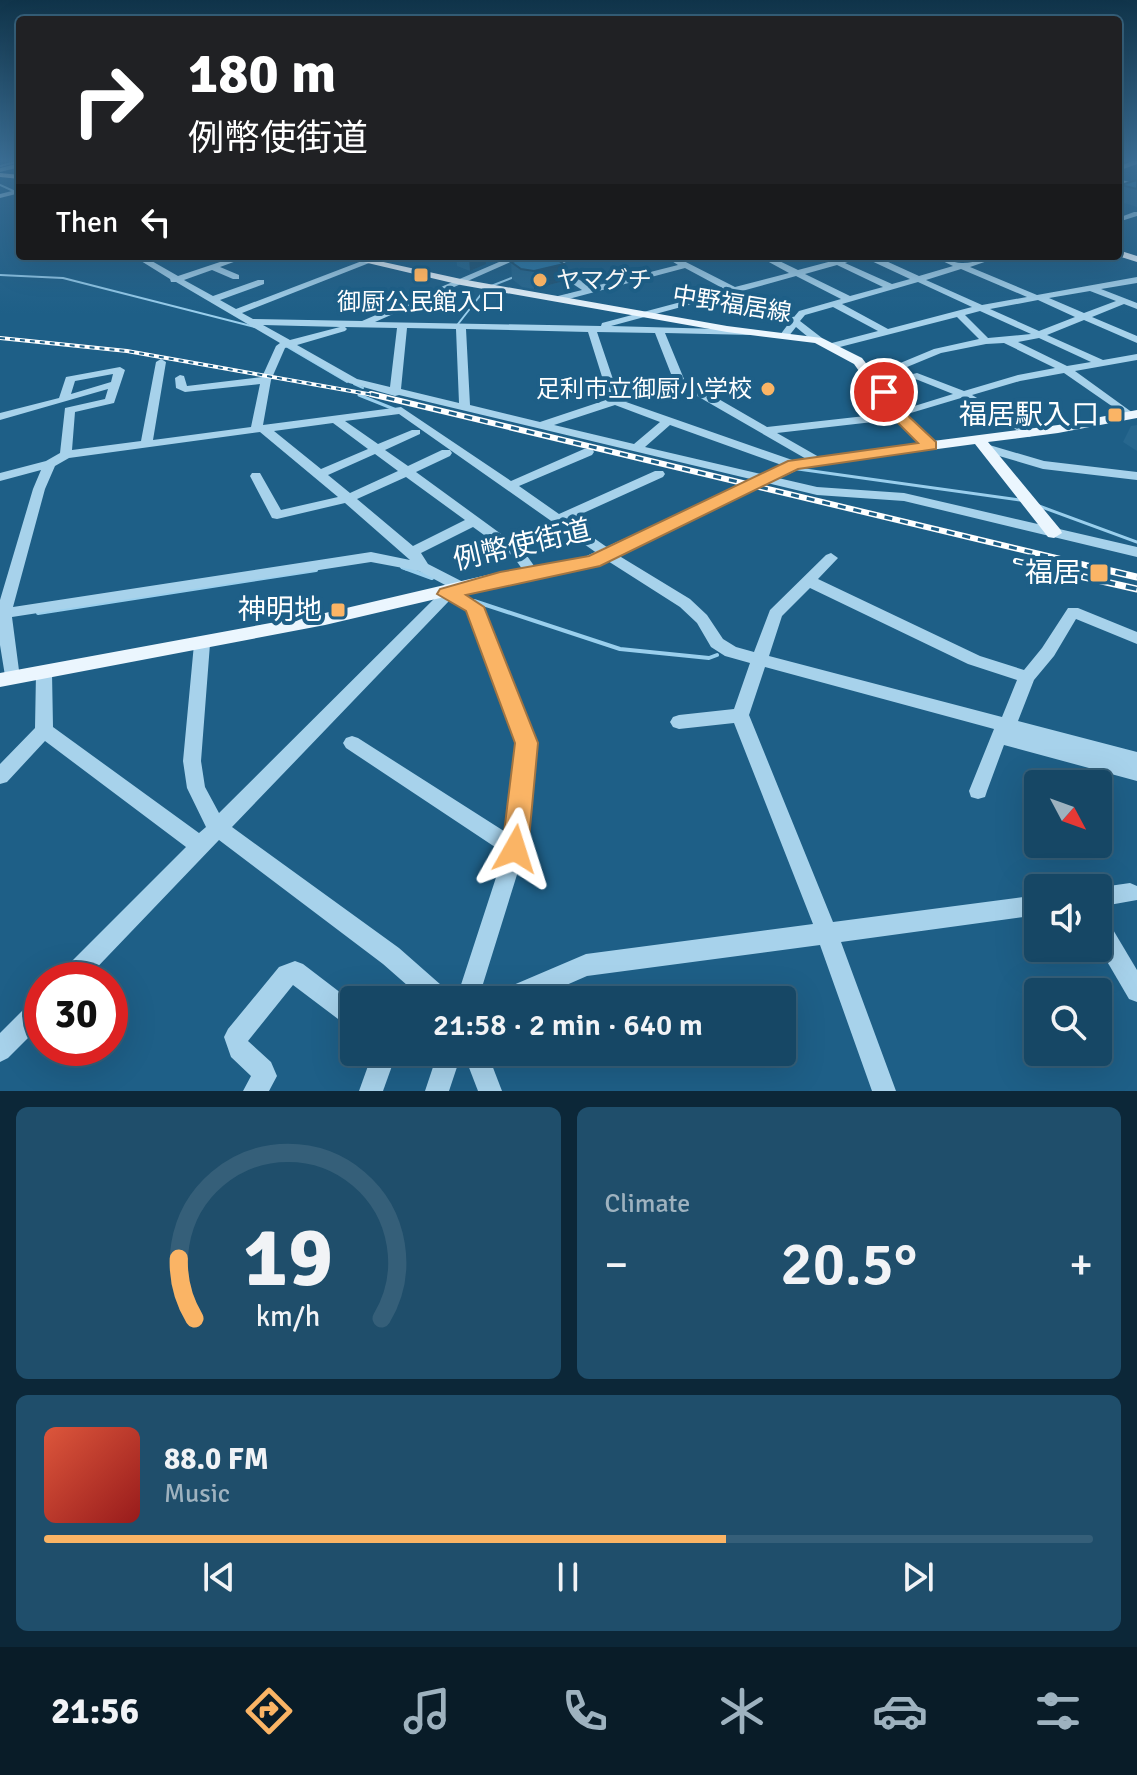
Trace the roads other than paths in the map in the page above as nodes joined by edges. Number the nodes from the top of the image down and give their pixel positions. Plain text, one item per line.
1 (143, 260) edge
2 (234, 260) edge
3 (365, 260) edge
4 (490, 260) dead end
5 (511, 260) edge
6 (565, 260) edge
7 (677, 260) edge
8 (769, 260) edge
9 (845, 260) edge
10 (878, 260) edge
11 (946, 260) edge
12 (984, 260) edge
13 (370, 261) junction
14 (837, 262) junction
15 (502, 264) junction
16 (686, 265) junction
17 (962, 266) junction
18 (212, 267) junction
19 (796, 273) junction
20 (236, 277) dead end
21 (921, 278) junction
22 (174, 280) junction
23 (1137, 280) edge
24 (261, 282) dead end
25 (461, 282) junction
26 (891, 287) junction
27 (1091, 287) junction
28 (733, 290) junction
29 (590, 291) junction
30 (1037, 297) junction
31 (561, 298) junction
32 (849, 299) junction
33 (211, 300) junction
34 (1124, 301) junction
35 (834, 304) junction
36 (1137, 306) edge
37 (984, 307) junction
38 (234, 313) junction
39 (647, 313) junction
40 (959, 314) junction
41 (1081, 318) junction
42 (250, 322) junction
43 (795, 322) junction
44 (358, 325) junction
45 (402, 326) junction
46 (465, 327) junction
47 (590, 330) junction
48 (660, 332) junction
49 (752, 332) junction
50 (887, 332) junction
51 (1038, 333) junction
52 (785, 335) junction
53 (818, 340) junction
54 (1137, 340) edge
55 (986, 341) junction
56 (1007, 341) junction
57 (287, 343) junction
58 (832, 346) junction
59 (1137, 357) edge
60 (161, 362) dead end
61 (1101, 363) junction
62 (1065, 369) junction
63 (917, 376) dead end
64 (180, 378) dead end
65 (873, 378) junction
66 (266, 380) junction
67 (679, 381) junction
68 (114, 384) junction
69 (395, 393) junction
70 (960, 393) junction
71 (64, 400) junction
72 (614, 401) junction
73 (468, 409) junction
74 (1133, 414) edge
75 (898, 415) junction
76 (0, 417) edge
77 (335, 419) junction
78 (668, 421) junction
79 (542, 425) junction
80 (261, 429) junction
81 (766, 431) junction
82 (416, 432) dead end
83 (1029, 433) junction
84 (982, 444) junction
85 (146, 445) junction
86 (930, 446) junction
87 (636, 448) junction
88 (377, 449) junction
89 (588, 452) dead end
90 (446, 453) dead end
91 (66, 455) junction
92 (815, 460) junction
93 (50, 464) junction
94 (794, 465) junction
95 (408, 471) junction
96 (320, 474) junction
97 (659, 474) dead end
98 (256, 476) dead end
99 (1137, 476) edge
100 (0, 477) edge
101 (765, 478) junction
102 (512, 485) junction
103 (350, 498) junction
104 (558, 519) junction
105 (474, 521) junction
106 (1054, 533) junction
107 (412, 552) junction
108 (1137, 552) edge
109 (610, 554) junction
110 (831, 558) dead end
111 (423, 567) junction
112 (532, 573) junction
113 (809, 581) junction
114 (455, 590) junction
115 (3, 618) edge
116 (1137, 638) edge
117 (202, 644) junction
118 (759, 658) junction
119 (44, 673) junction
120 (1027, 677) junction
121 (6, 679) edge
122 (740, 715) junction
123 (679, 722) dead end
124 (44, 730) junction
125 (1003, 730) junction
126 (352, 743) dead end
127 (1137, 760) edge
128 (1137, 773) edge
129 (0, 776) edge
130 (978, 791) dead end
131 (216, 826) junction
132 (198, 844) junction
133 (515, 849) junction
134 (1130, 893) dead end
135 (1112, 895) edge
136 (1024, 907) edge
137 (828, 936) junction
138 (1112, 949) edge
139 (86, 962) edge
140 (425, 986) edge
141 (471, 986) edge
142 (537, 986) edge
143 (1137, 991) edge
144 (340, 1006) edge
145 (24, 1025) edge
146 (0, 1050) edge
147 (380, 1066) edge
148 (445, 1066) edge
149 (480, 1066) edge
150 (255, 1091) edge
151 (371, 1091) edge
152 (437, 1091) edge
153 (490, 1091) edge
154 (884, 1091) edge

1 - 22 street
2 - 18 street
3 - 13 main road, 中野福居線
4 - 15 street
5 - 15 street
6 - 29 street
7 - 16 street
8 - 19 street
9 - 14 street
10 - 21 street
11 - 17 street
12 - 17 street
13 - 25 main road, 中野福居線
13 - 38 street
14 - 19 street
14 - 26 street
15 - 25 street
16 - 28 street
16 - 29 street
17 - 21 street
17 - 30 street
18 - 20 street
18 - 22 street
19 - 28 street
19 - 32 street
21 - 26 street
21 - 37 street
22 - 33 street
23 - 27 street
24 - 33 street
25 - 31 main road, 中野福居線
25 - 44 street
26 - 32 street
27 - 30 street
27 - 34 street
28 - 39 street
28 - 43 street
29 - 31 street
30 - 37 street
30 - 41 street
31 - 39 main road, 中野福居線
32 - 35 street
33 - 38 street
34 - 36 street
34 - 41 street
35 - 43 street
35 - 50 street
37 - 40 street
37 - 51 street
38 - 42 street
39 - 47 street
39 - 49 main road, 中野福居線
40 - 50 street
40 - 55 street
41 - 51 street
41 - 54 street
42 - 44 street
42 - 57 street
43 - 52 street
43 - 53 street
44 - 45 street
44 - 57 street
45 - 46 street
45 - 69 street
46 - 47 street
46 - 73 street
47 - 48 street
47 - 72 street
48 - 49 street
48 - 67 street
49 - 52 main road, 中野福居線
50 - 58 street
51 - 56 street
51 - 61 street
52 - 53 main road, 中野福居線
53 - 58 main road, 中野福居線
55 - 56 street
55 - 65 street
56 - 62 street
57 - 66 street
57 - 69 street
58 - 65 main road, 中野福居線
59 - 61 street
60 - 85 street
61 - 62 street
62 - 70 street
62 - 74 street
63 - 70 street
64 - 66 street
65 - 75 main road, 中野福居線
66 - 80 street
67 - 72 street
67 - 81 street
68 - 71 street
68 - 71 street
68 - 91 street
69 - 73 street
70 - 75 street
70 - 83 street
71 - 76 street
72 - 78 street
72 - 79 street
73 - 79 street
74 - 83 main road, 例幣使街道
75 - 81 street
75 - 86 main road, 中野福居線
77 - 80 street
77 - 88 street
77 - 102 street
78 - 87 street
78 - 94 street
79 - 87 street
80 - 85 street
80 - 96 street
81 - 92 street
82 - 88 street
83 - 84 main road, 例幣使街道
84 - 86 main road, 例幣使街道
84 - 99 street
84 - 106 main road
85 - 91 street
86 - 92 main road, 例幣使街道
87 - 101 street
88 - 95 street
88 - 96 street
89 - 102 street
90 - 95 street
91 - 93 street
92 - 94 main road, 例幣使街道
93 - 100 street
93 - 115 street
94 - 101 main road, 例幣使街道
95 - 103 street
95 - 105 street
96 - 103 street
97 - 104 street
98 - 103 street
101 - 106 street
101 - 109 main road, 例幣使街道
102 - 104 street
103 - 107 street
104 - 109 street
105 - 107 street
105 - 112 street
106 - 108 street
107 - 111 street
109 - 112 main road, 例幣使街道
109 - 118 street
110 - 113 street
111 - 114 street
111 - 115 street
112 - 114 main road, 例幣使街道
113 - 118 street
113 - 120 street
114 - 117 main road, 例幣使街道
114 - 131 street
114 - 133 street
115 - 121 street
116 - 120 street
117 - 119 main road, 例幣使街道
117 - 131 street
118 - 122 street
118 - 125 street
119 - 121 main road, 例幣使街道
119 - 124 street
120 - 125 street
122 - 123 street
122 - 137 street
124 - 129 street
124 - 132 street
125 - 127 street
125 - 128 street
125 - 130 street
126 - 133 street
131 - 132 street
131 - 140 street
132 - 139 street
133 - 141 street
134 - 135 street
136 - 137 street
137 - 142 street
137 - 154 street
138 - 143 street
144 - 150 street
145 - 146 street
147 - 151 street
148 - 152 street
149 - 153 street

